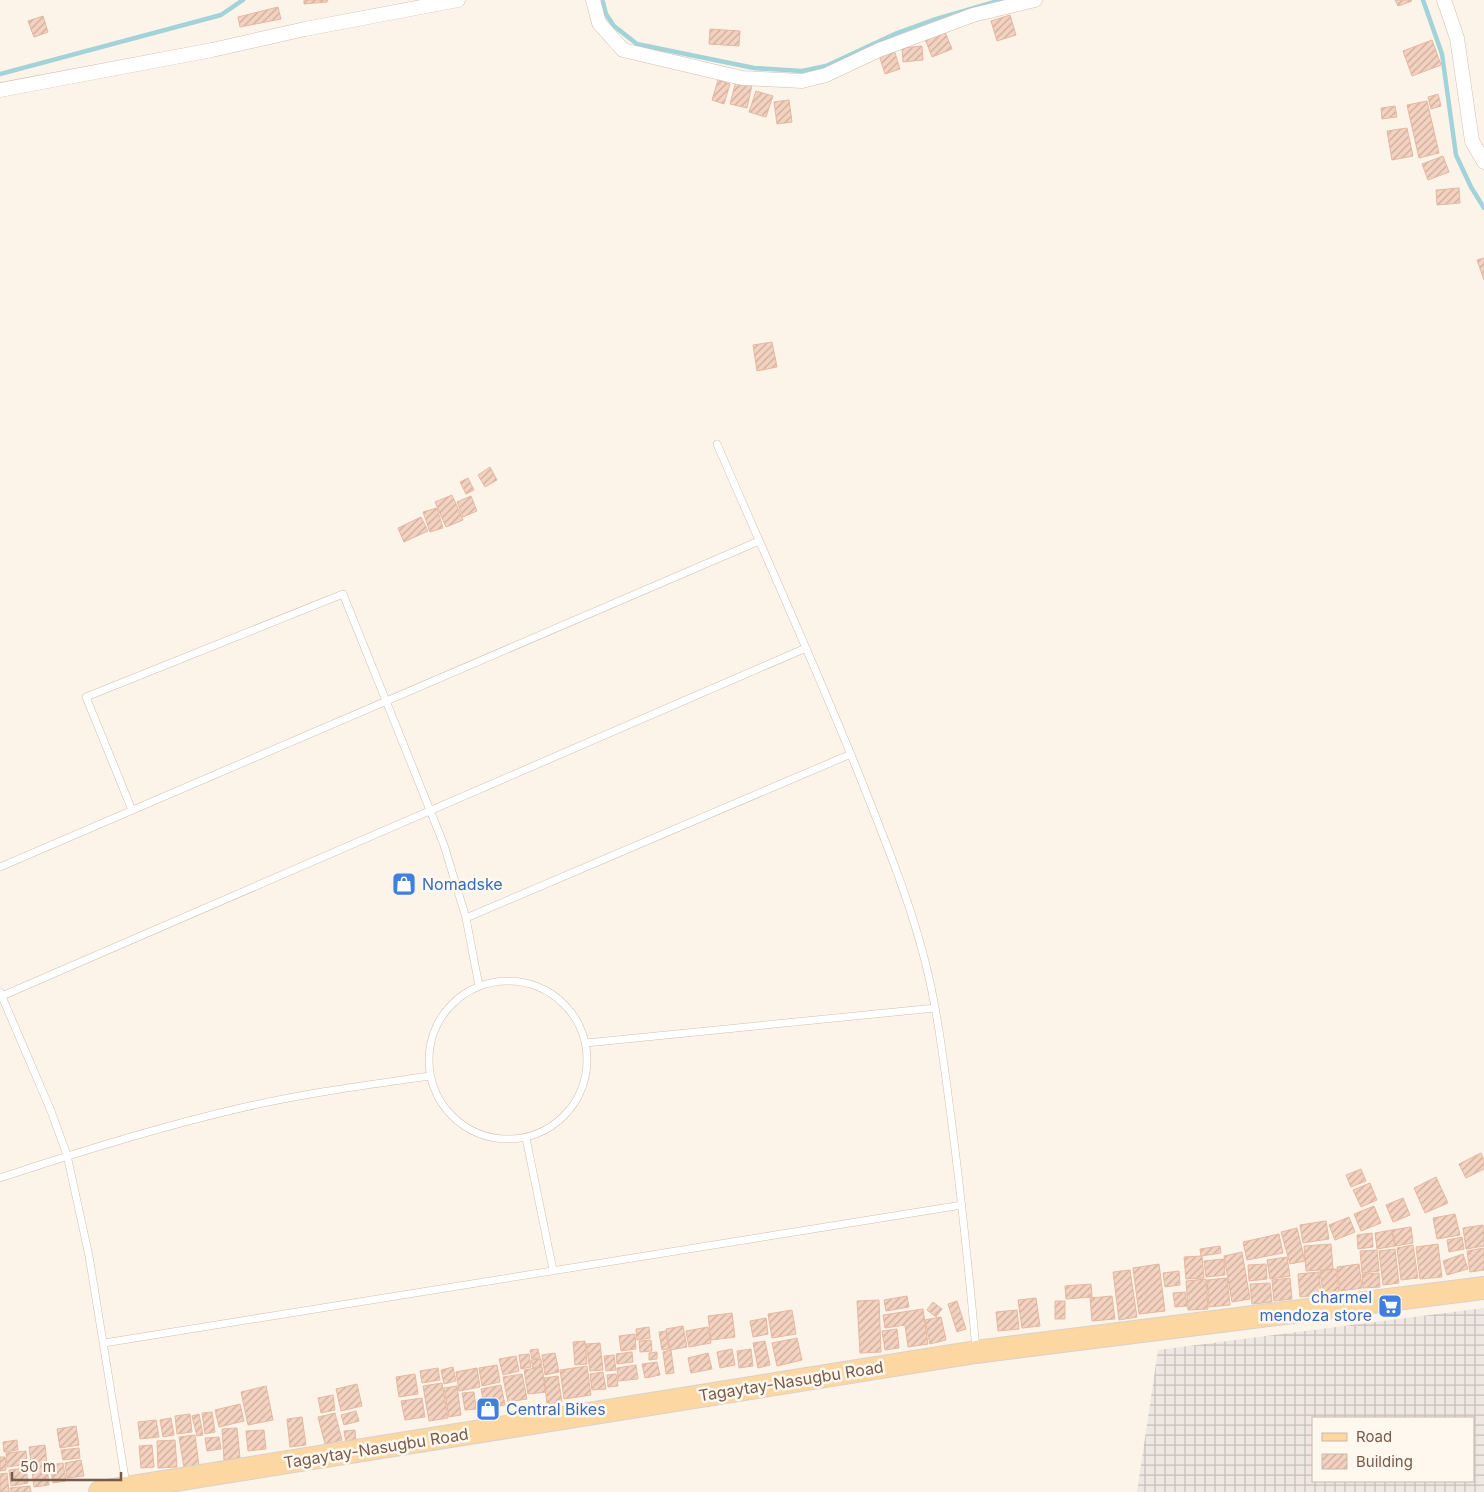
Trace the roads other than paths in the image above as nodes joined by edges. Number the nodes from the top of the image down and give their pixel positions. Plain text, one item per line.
1 (458, 0) edge
2 (593, 0) edge
3 (1035, 0) edge
4 (1444, 0) edge
5 (0, 90) edge
6 (1484, 162) edge
7 (717, 444) dead end
8 (759, 541) junction
9 (806, 648) junction
10 (386, 701) junction
11 (850, 754) junction
12 (132, 810) junction
13 (430, 810) junction
14 (0, 867) edge
15 (466, 918) junction
16 (479, 986) junction
17 (1, 994) edge
18 (935, 1008) junction
19 (586, 1043) junction
20 (429, 1076) junction
21 (526, 1138) junction
22 (68, 1156) junction
23 (0, 1178) edge
24 (962, 1205) junction
25 (553, 1270) junction
26 (1484, 1288) edge
27 (104, 1343) junction
28 (976, 1352) junction
29 (127, 1487) junction
30 (100, 1492) edge

1 - 5 street
2 - 3 street
4 - 6 street
7 - 8 lane
8 - 9 lane
8 - 10 lane
9 - 11 lane
9 - 13 lane
10 - 12 lane
10 - 12 lane
10 - 13 lane
11 - 15 lane
11 - 18 lane
12 - 14 lane
13 - 15 lane
13 - 17 lane
15 - 16 lane
16 - 19 lane
16 - 20 lane
17 - 22 lane
18 - 19 lane
18 - 24 lane
19 - 21 lane
20 - 21 lane
20 - 22 lane
21 - 25 lane
22 - 23 lane
22 - 27 lane
24 - 25 lane
24 - 28 lane
25 - 27 lane
26 - 28 main road, Tagaytay-Nasugbu Road
27 - 29 lane
28 - 29 main road, Tagaytay-Nasugbu Road
29 - 30 main road, Tagaytay-Nasugbu Road

